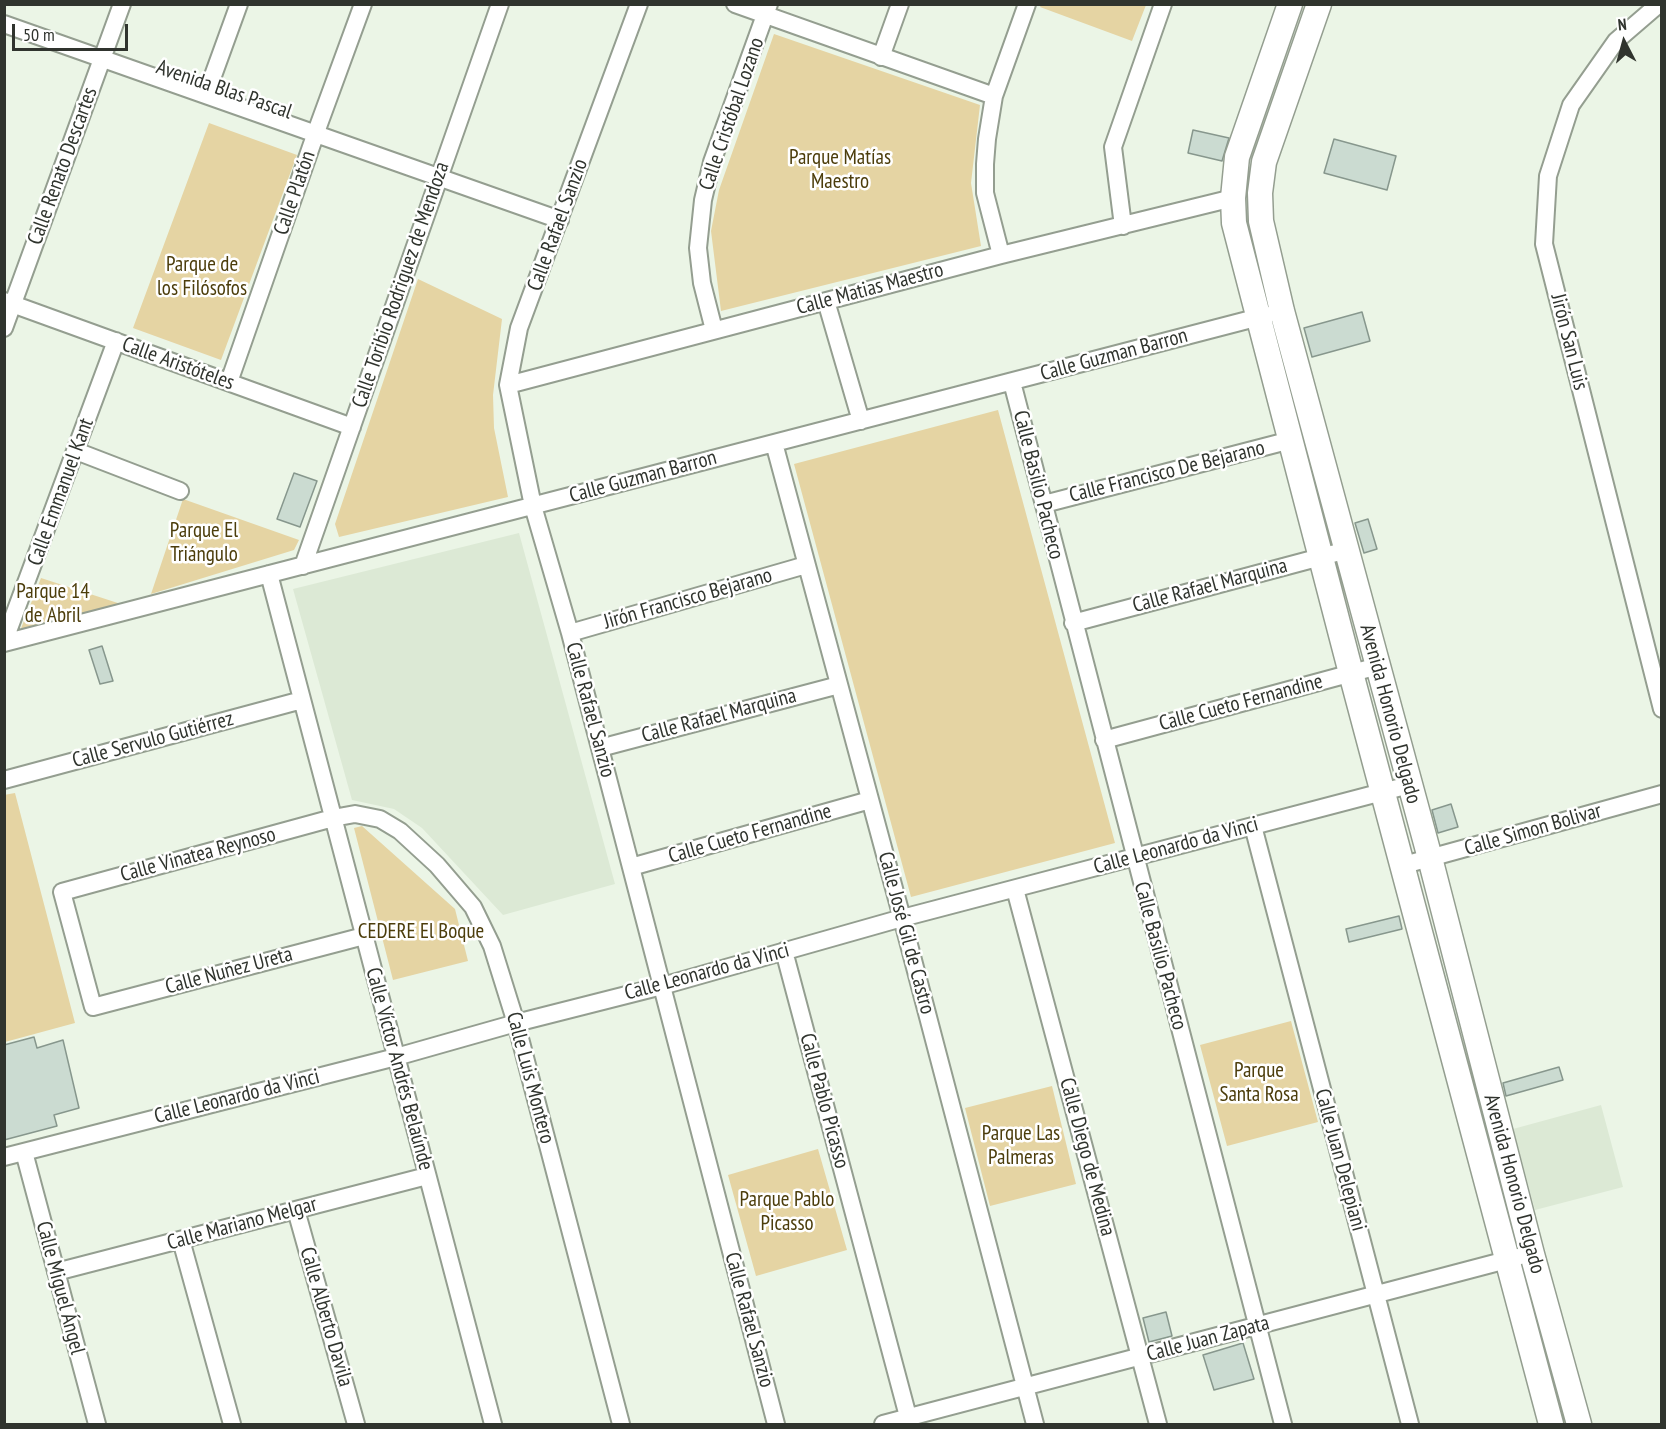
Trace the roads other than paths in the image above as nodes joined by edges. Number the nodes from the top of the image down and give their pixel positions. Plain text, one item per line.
1 (122, 4) edge
2 (239, 4) edge
3 (363, 4) edge
4 (500, 4) edge
5 (639, 4) edge
6 (735, 4) edge
7 (900, 4) edge
8 (1027, 4) edge
9 (1162, 4) edge
10 (1290, 4) edge
11 (1319, 4) edge
12 (1659, 4) edge
13 (767, 10) edge
14 (4, 13) edge
15 (4, 24) edge
16 (104, 54) junction
17 (881, 57) junction
18 (208, 90) junction
19 (994, 96) junction
20 (317, 129) junction
21 (438, 177) junction
22 (1233, 198) junction
23 (560, 220) junction
24 (1123, 226) junction
25 (1001, 255) junction
26 (826, 301) junction
27 (9, 302) edge
28 (1282, 311) junction
29 (1258, 318) junction
30 (4, 328) edge
31 (714, 330) junction
32 (116, 341) junction
33 (229, 382) junction
34 (1012, 382) junction
35 (508, 385) junction
36 (861, 421) junction
37 (352, 427) junction
38 (1291, 441) junction
39 (774, 443) junction
40 (76, 451) junction
41 (180, 491) dead end
42 (1044, 504) junction
43 (533, 506) junction
44 (1347, 550) junction
45 (1322, 556) junction
46 (806, 565) junction
47 (303, 566) junction
48 (269, 574) junction
49 (1073, 623) junction
50 (570, 633) junction
51 (5, 643) edge
52 (1378, 666) junction
53 (1351, 673) junction
54 (839, 685) junction
55 (302, 700) junction
56 (1662, 709) edge
57 (1104, 740) junction
58 (600, 748) junction
59 (4, 780) edge
60 (1409, 785) junction
61 (1383, 792) junction
62 (1662, 794) edge
63 (870, 800) junction
64 (333, 818) junction
65 (1253, 826) junction
66 (1134, 856) junction
67 (1430, 858) junction
68 (1404, 865) junction
69 (631, 867) junction
70 (1015, 889) junction
71 (902, 918) junction
72 (364, 936) junction
73 (784, 951) junction
74 (662, 986) junction
75 (93, 1007) joint
76 (516, 1023) junction
77 (396, 1057) junction
78 (24, 1152) junction
79 (4, 1157) edge
80 (427, 1176) junction
81 (296, 1210) junction
82 (181, 1240) junction
83 (1532, 1254) junction
84 (1507, 1260) junction
85 (56, 1272) junction
86 (1375, 1295) junction
87 (1257, 1326) junction
88 (1140, 1357) junction
89 (1025, 1387) junction
90 (909, 1421) edge
91 (97, 1425) edge
92 (232, 1425) edge
93 (356, 1425) edge
94 (493, 1425) edge
95 (621, 1425) edge
96 (776, 1425) edge
97 (883, 1425) edge
98 (1035, 1425) edge
99 (1158, 1425) edge
100 (1283, 1425) edge
101 (1410, 1425) edge
102 (1551, 1425) edge
103 (1579, 1425) edge

1 - 16 street, Calle Renato Descartes
2 - 18 street
3 - 20 street, Calle Platón
4 - 21 street, Calle Toribio Rodriguez de Mendoza
5 - 23 street, Calle Rafael Sanzio
6 - 13 street
7 - 17 street
8 - 19 street
9 - 24 street
10 - 22 street, Avenida Honorio Delgado
11 - 28 street, Avenida Honorio Delgado
12 - 56 street, Jirón San Luis
13 - 17 street
13 - 31 street, Calle Cristóbal Lozano
14 - 16 street, Avenida Blas Pascal
15 - 16 street, Avenida Blas Pascal
16 - 18 street, Avenida Blas Pascal
16 - 27 street, Calle Renato Descartes
17 - 19 street
18 - 20 street, Avenida Blas Pascal
19 - 25 street
20 - 21 street, Avenida Blas Pascal
20 - 33 street, Calle Platón
21 - 23 street, Avenida Blas Pascal
21 - 37 street, Calle Toribio Rodriguez de Mendoza
22 - 24 street, Calle Matias Maestro
22 - 29 street, Avenida Honorio Delgado
23 - 35 street, Calle Rafael Sanzio
24 - 25 street, Calle Matias Maestro
25 - 26 street, Calle Matias Maestro
26 - 31 street, Calle Matias Maestro
26 - 36 street
27 - 30 street, Calle Renato Descartes
27 - 32 street, Calle Aristóteles
28 - 29 street, Calle Guzman Barron
28 - 44 street, Avenida Honorio Delgado
29 - 34 street, Calle Guzman Barron
29 - 38 street, Avenida Honorio Delgado
31 - 35 street, Calle Matias Maestro
32 - 33 street, Calle Aristóteles
32 - 40 street, Calle Emmanuel Kant
33 - 37 street, Calle Aristóteles
34 - 36 street, Calle Guzman Barron
34 - 42 street, Calle Basilio Pacheco
35 - 43 street, Calle Rafael Sanzio
36 - 39 street, Calle Guzman Barron
37 - 47 street, Calle Toribio Rodriguez de Mendoza
38 - 42 street, Calle Francisco De Bejarano
38 - 45 street, Avenida Honorio Delgado
39 - 43 street, Calle Guzman Barron
39 - 46 street, Calle José Gil de Castro
40 - 41 street
40 - 51 street, Calle Emmanuel Kant
42 - 49 street, Calle Basilio Pacheco
43 - 47 street, Calle Guzman Barron
43 - 50 street, Calle Rafael Sanzio
44 - 45 street, Calle Rafael Marquina
44 - 52 street, Avenida Honorio Delgado
45 - 49 street, Calle Rafael Marquina
45 - 53 street, Avenida Honorio Delgado
46 - 50 street, Jirón Francisco Bejarano
46 - 54 street, Calle José Gil de Castro
47 - 48 street, Calle Guzman Barron
48 - 51 street, Calle Guzman Barron
48 - 55 street, Calle Víctor Andrés Belaúnde
49 - 57 street, Calle Basilio Pacheco
50 - 58 street, Calle Rafael Sanzio
52 - 53 street, Calle Cueto Fernandine
52 - 60 street, Avenida Honorio Delgado
53 - 57 street, Calle Cueto Fernandine
53 - 61 street, Avenida Honorio Delgado
54 - 58 street, Calle Rafael Marquina
54 - 63 street, Calle José Gil de Castro
55 - 59 street, Calle Servulo Gutiérrez
55 - 64 street, Calle Víctor Andrés Belaúnde
57 - 66 street, Calle Basilio Pacheco
58 - 69 street, Calle Rafael Sanzio
60 - 61 street, Calle Leonardo da Vinci
60 - 67 street, Avenida Honorio Delgado
61 - 65 street, Calle Leonardo da Vinci
61 - 68 street, Avenida Honorio Delgado
62 - 67 street, Calle Simon Bolivar
63 - 69 street, Calle Cueto Fernandine
63 - 71 street, Calle José Gil de Castro
64 - 72 street, Calle Víctor Andrés Belaúnde
64 - 75 street, Calle Vinatea Reynoso
64 - 76 street, Calle Luis Montero
65 - 66 street, Calle Leonardo da Vinci
65 - 86 street, Calle Juan Delepiani
66 - 70 street, Calle Leonardo da Vinci
66 - 87 street, Calle Basilio Pacheco
67 - 68 street, Calle Simon Bolivar
67 - 83 street, Avenida Honorio Delgado
68 - 84 street, Avenida Honorio Delgado
69 - 74 street, Calle Rafael Sanzio
70 - 71 street, Calle Leonardo da Vinci
70 - 88 street, Calle Diego de Medina
71 - 73 street, Calle Leonardo da Vinci
71 - 89 street, Calle José Gil de Castro
72 - 75 street, Calle Nuñez Ureta
72 - 77 street, Calle Víctor Andrés Belaúnde
73 - 74 street, Calle Leonardo da Vinci
73 - 90 street, Calle Pablo Picasso
74 - 76 street, Calle Leonardo da Vinci
74 - 96 street, Calle Rafael Sanzio
76 - 77 street, Calle Leonardo da Vinci
76 - 95 street, Calle Luis Montero
77 - 78 street, Calle Leonardo da Vinci
77 - 80 street, Calle Víctor Andrés Belaúnde
78 - 79 street, Calle Leonardo da Vinci
78 - 85 street, Calle Miguel Ángel
80 - 81 street, Calle Mariano Melgar
80 - 94 street, Calle Víctor Andrés Belaúnde
81 - 82 street, Calle Mariano Melgar
81 - 93 street, Calle Alberto Davila
82 - 85 street, Calle Mariano Melgar
82 - 92 street
83 - 84 street, Calle Juan Zapata
83 - 103 street, Avenida Honorio Delgado
84 - 86 street, Calle Juan Zapata
84 - 102 street, Avenida Honorio Delgado
85 - 91 street, Calle Miguel Ángel
86 - 87 street, Calle Juan Zapata
86 - 101 street, Calle Juan Delepiani
87 - 88 street, Calle Juan Zapata
87 - 100 street, Calle Basilio Pacheco
88 - 89 street, Calle Juan Zapata
88 - 99 street, Calle Diego de Medina
89 - 90 street, Calle Juan Zapata
89 - 98 street, Calle José Gil de Castro
90 - 97 street, Calle Juan Zapata

